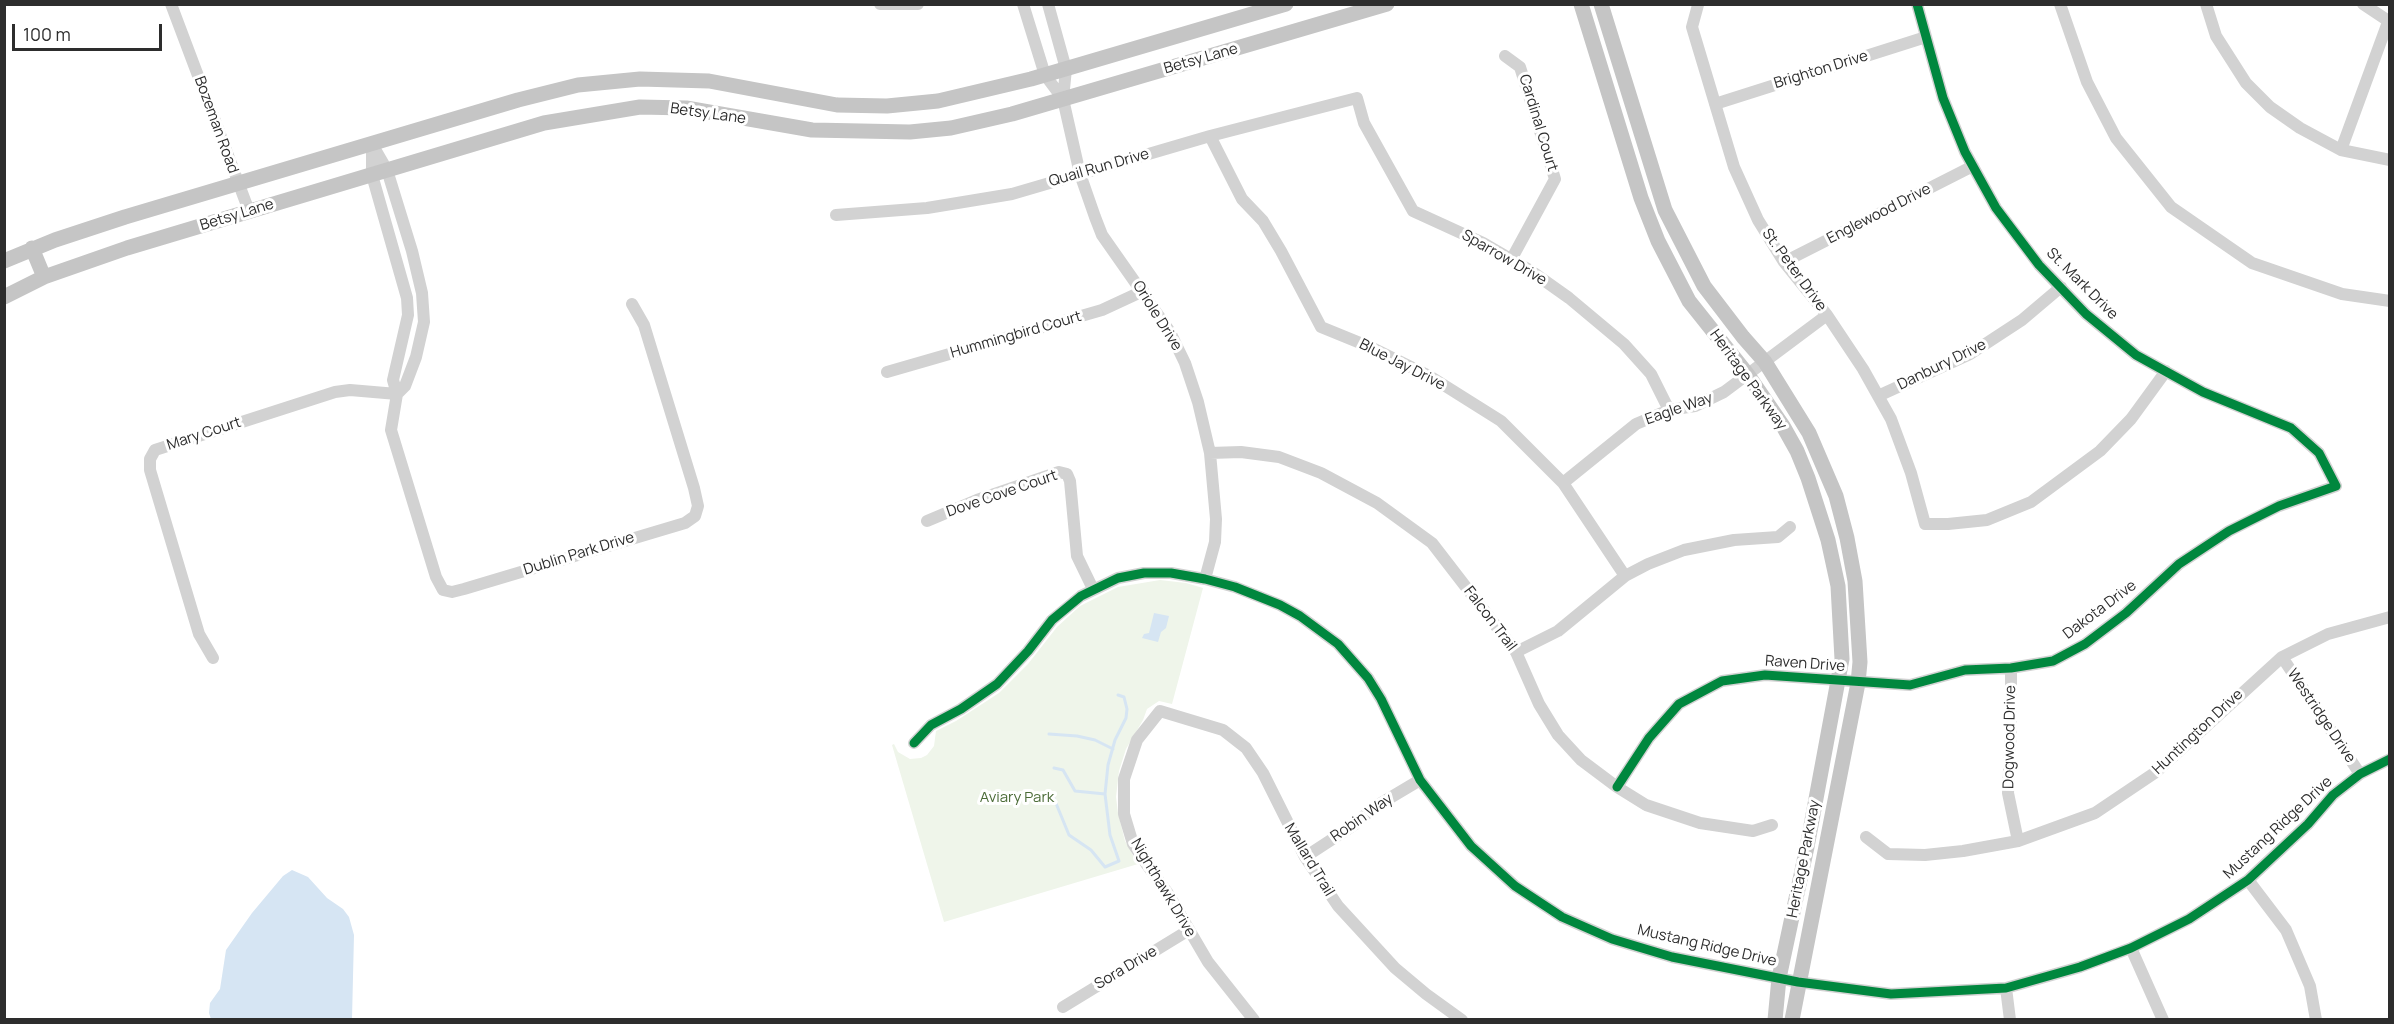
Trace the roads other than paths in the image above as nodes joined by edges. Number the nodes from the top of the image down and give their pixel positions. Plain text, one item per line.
1 (171, 4) edge
2 (880, 4) edge
3 (918, 4) edge
4 (1023, 4) edge
5 (1048, 4) edge
6 (1286, 4) edge
7 (1387, 4) edge
8 (1581, 4) edge
9 (1601, 4) edge
10 (1698, 4) edge
11 (1917, 4) edge
12 (2060, 4) edge
13 (2206, 4) edge
14 (2363, 4) edge
15 (2389, 22) edge
16 (1926, 37) junction
17 (1505, 56) dead end
18 (1066, 69) junction
19 (1045, 75) junction
20 (1357, 98) joint
21 (1063, 99) junction
22 (1715, 104) junction
23 (1210, 136) junction
24 (372, 144) junction
25 (2341, 150) junction
26 (2390, 160) edge
27 (1973, 166) junction
28 (379, 173) junction
29 (1080, 174) junction
30 (238, 184) junction
31 (249, 211) junction
32 (836, 215) dead end
33 (404, 226) junction
34 (389, 231) junction
35 (32, 248) junction
36 (1511, 260) junction
37 (4, 261) edge
38 (1784, 262) junction
39 (44, 277) junction
40 (2061, 287) junction
41 (1143, 291) junction
42 (4, 297) edge
43 (2390, 301) edge
44 (632, 304) dead end
45 (408, 309) junction
46 (423, 310) junction
47 (1827, 315) junction
48 (1765, 362) junction
49 (2166, 371) junction
50 (887, 372) dead end
51 (1748, 375) junction
52 (397, 394) junction
53 (1878, 396) junction
54 (1669, 410) junction
55 (1210, 453) junction
56 (1563, 483) junction
57 (2336, 486) joint
58 (927, 521) dead end
59 (1790, 527) dead end
60 (1625, 576) junction
61 (1205, 579) junction
62 (1093, 589) junction
63 (2390, 617) edge
64 (1516, 652) junction
65 (2282, 657) junction
66 (213, 658) dead end
67 (2011, 668) junction
68 (1838, 681) junction
69 (1858, 683) junction
70 (1160, 711) joint
71 (914, 743) dead end
72 (2390, 759) edge
73 (2360, 774) junction
74 (1420, 780) junction
75 (1617, 787) junction
76 (1772, 825) dead end
77 (1866, 837) dead end
78 (2018, 841) junction
79 (1305, 857) junction
80 (2248, 880) junction
81 (1189, 930) junction
82 (2132, 948) junction
83 (1779, 978) junction
84 (1798, 982) junction
85 (2006, 988) junction
86 (1063, 1006) dead end
87 (1254, 1020) edge
88 (1462, 1020) edge
89 (1775, 1020) edge
90 (1792, 1020) edge
91 (2010, 1020) edge
92 (2163, 1020) edge
93 (2316, 1020) edge

1 - 30 street, Bozeman Road
2 - 3 street
4 - 19 street, Oriole Drive
5 - 18 street, Oriole Drive
6 - 18 main road, Betsy Lane
7 - 21 main road, Betsy Lane
8 - 51 main road, Heritage Parkway
9 - 48 main road, Heritage Parkway
10 - 22 street, St. Peter Drive
11 - 16 street, St. Mark Drive
12 - 43 street
13 - 25 street
14 - 15 street
15 - 25 street
16 - 22 street, Brighton Drive
16 - 27 street, St. Mark Drive
17 - 36 street, Cardinal Court
18 - 19 main road, Betsy Lane
18 - 21 street, Oriole Drive
19 - 21 street, Oriole Drive
19 - 24 main road, Betsy Lane
20 - 23 street, Quail Run Drive
20 - 36 street, Sparrow Drive
21 - 28 main road, Betsy Lane
21 - 29 street, Oriole Drive
22 - 38 street, St. Peter Drive
23 - 29 street, Quail Run Drive
23 - 56 street, Blue Jay Drive
24 - 28 street, Dublin Park Drive
24 - 30 main road, Betsy Lane
25 - 26 street
27 - 38 street, Englewood Drive
27 - 40 street, St. Mark Drive
28 - 31 main road, Betsy Lane
28 - 33 street, Dublin Park Drive
28 - 34 street, Dublin Park Drive
29 - 32 street, Quail Run Drive
29 - 41 street, Oriole Drive
30 - 31 street, Bozeman Road
30 - 35 main road, Betsy Lane
31 - 39 main road, Betsy Lane
33 - 34 street
33 - 46 street, Dublin Park Drive
34 - 45 street, Dublin Park Drive
35 - 37 main road, Betsy Lane
35 - 39 main road
36 - 54 street, Sparrow Drive
38 - 47 street, St. Peter Drive
39 - 42 main road, Betsy Lane
40 - 49 street, St. Mark Drive
40 - 53 street, Danbury Drive
41 - 50 street, Hummingbird Court
41 - 55 street, Oriole Drive
44 - 52 street, Dublin Park Drive
45 - 46 street
45 - 52 street, Dublin Park Drive
46 - 52 street, Dublin Park Drive
47 - 48 street, Eagle Way
47 - 53 street, St. Peter Drive
48 - 51 street, Eagle Way
48 - 69 main road, Heritage Parkway
49 - 53 street, St. Peter Drive
49 - 57 street, St. Mark Drive
51 - 54 street, Eagle Way
51 - 68 main road, Heritage Parkway
52 - 66 street, Mary Court
54 - 56 street, Eagle Way
55 - 61 street, Oriole Drive
55 - 64 street, Falcon Trail
56 - 60 street, Blue Jay Drive
57 - 67 street, Dakota Drive
58 - 62 street, Dove Cove Court
59 - 60 street
60 - 64 street
61 - 62 street, Mustang Ridge Drive
61 - 74 street, Mustang Ridge Drive
62 - 71 street, Mustang Ridge Drive
63 - 65 street, Huntington Drive
64 - 75 street, Falcon Trail
65 - 73 street, Westridge Drive
65 - 78 street, Huntington Drive
67 - 69 street, Dakota Drive
67 - 78 street, Dogwood Drive
68 - 69 street, Raven Drive
68 - 75 street, Raven Drive
68 - 83 main road, Heritage Parkway
69 - 84 main road, Heritage Parkway
70 - 79 street, Mallard Trail
70 - 81 street, Nighthawk Drive
72 - 73 street, Mustang Ridge Drive
73 - 80 street, Mustang Ridge Drive
74 - 79 street, Robin Way
74 - 83 street, Mustang Ridge Drive
75 - 76 street, Falcon Trail
77 - 78 street, Huntington Drive
79 - 88 street, Mallard Trail
80 - 82 street, Mustang Ridge Drive
80 - 93 street
81 - 86 street, Sora Drive
81 - 87 street, Nighthawk Drive
82 - 85 street, Mustang Ridge Drive
82 - 92 street
83 - 84 street, Mustang Ridge Drive
83 - 89 main road, Heritage Parkway
84 - 85 street, Mustang Ridge Drive
84 - 90 main road, Heritage Parkway
85 - 91 street

